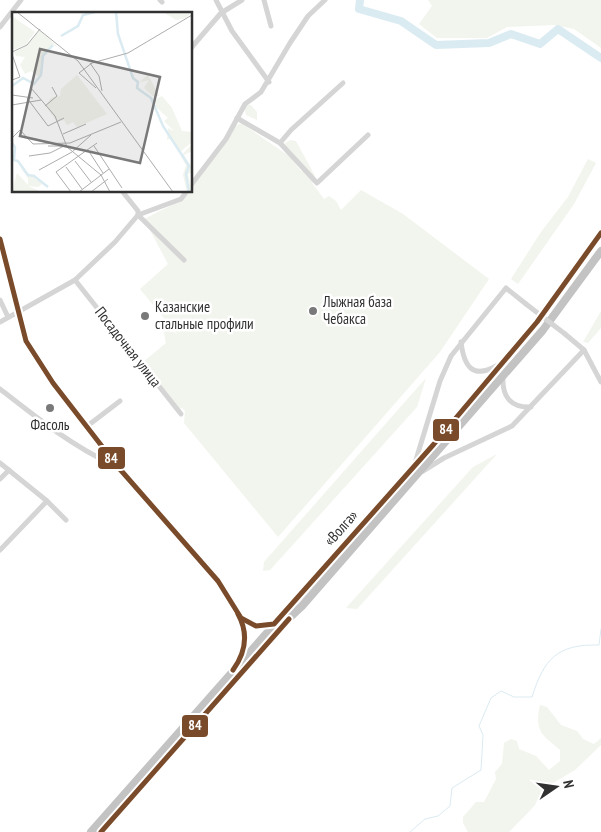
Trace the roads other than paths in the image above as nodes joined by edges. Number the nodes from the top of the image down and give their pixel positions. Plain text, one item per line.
1 (21, 0) edge
2 (216, 0) edge
3 (242, 0) edge
4 (264, 0) edge
5 (325, 0) edge
6 (221, 13) junction
7 (271, 26) dead end
8 (0, 27) edge
9 (192, 47) edge
10 (268, 82) junction
11 (343, 83) dead end
12 (236, 118) junction
13 (368, 135) dead end
14 (280, 144) junction
15 (192, 184) edge
16 (123, 192) edge
17 (186, 192) edge
18 (138, 215) junction
19 (601, 233) edge
20 (0, 239) edge
21 (601, 251) edge
22 (184, 260) dead end
23 (75, 280) junction
24 (0, 302) edge
25 (18, 312) junction
26 (8, 317) junction
27 (0, 322) edge
28 (461, 342) junction
29 (584, 350) junction
30 (500, 364) junction
31 (503, 376) junction
32 (601, 382) edge
33 (0, 389) edge
34 (120, 401) dead end
35 (532, 407) junction
36 (181, 414) dead end
37 (86, 427) junction
38 (0, 463) edge
39 (118, 467) junction
40 (9, 470) junction
41 (416, 470) junction
42 (0, 479) edge
43 (47, 501) junction
44 (66, 520) dead end
45 (0, 550) edge
46 (241, 618) junction
47 (274, 624) junction
48 (241, 660) junction
49 (91, 832) edge
50 (100, 832) edge

1 - 8 street
2 - 6 street
3 - 6 street
4 - 7 street
5 - 10 street
6 - 9 street
6 - 10 street
10 - 12 street
11 - 14 street
12 - 14 street
12 - 15 street
13 - 14 street
16 - 18 street
17 - 18 street
18 - 22 street
18 - 23 street
19 - 30 highway, «Волга»
20 - 25 street
21 - 31 highway, «Волга»
23 - 25 street
23 - 36 street, Посадочная улица
24 - 26 street
25 - 26 street
25 - 37 street
26 - 27 street
28 - 29 street, bridge
28 - 30 street
28 - 41 street
29 - 32 street
29 - 35 street
30 - 41 highway, «Волга»
31 - 35 street
31 - 41 highway, «Волга»
33 - 39 street
34 - 37 street
35 - 41 street
37 - 39 street
38 - 40 street
39 - 46 street
40 - 42 street
40 - 43 street
41 - 47 highway, «Волга»
41 - 50 highway, «Волга»
43 - 44 street
43 - 45 street
46 - 47 street
46 - 48 street
47 - 48 highway, «Волга»
48 - 49 highway, «Волга»

